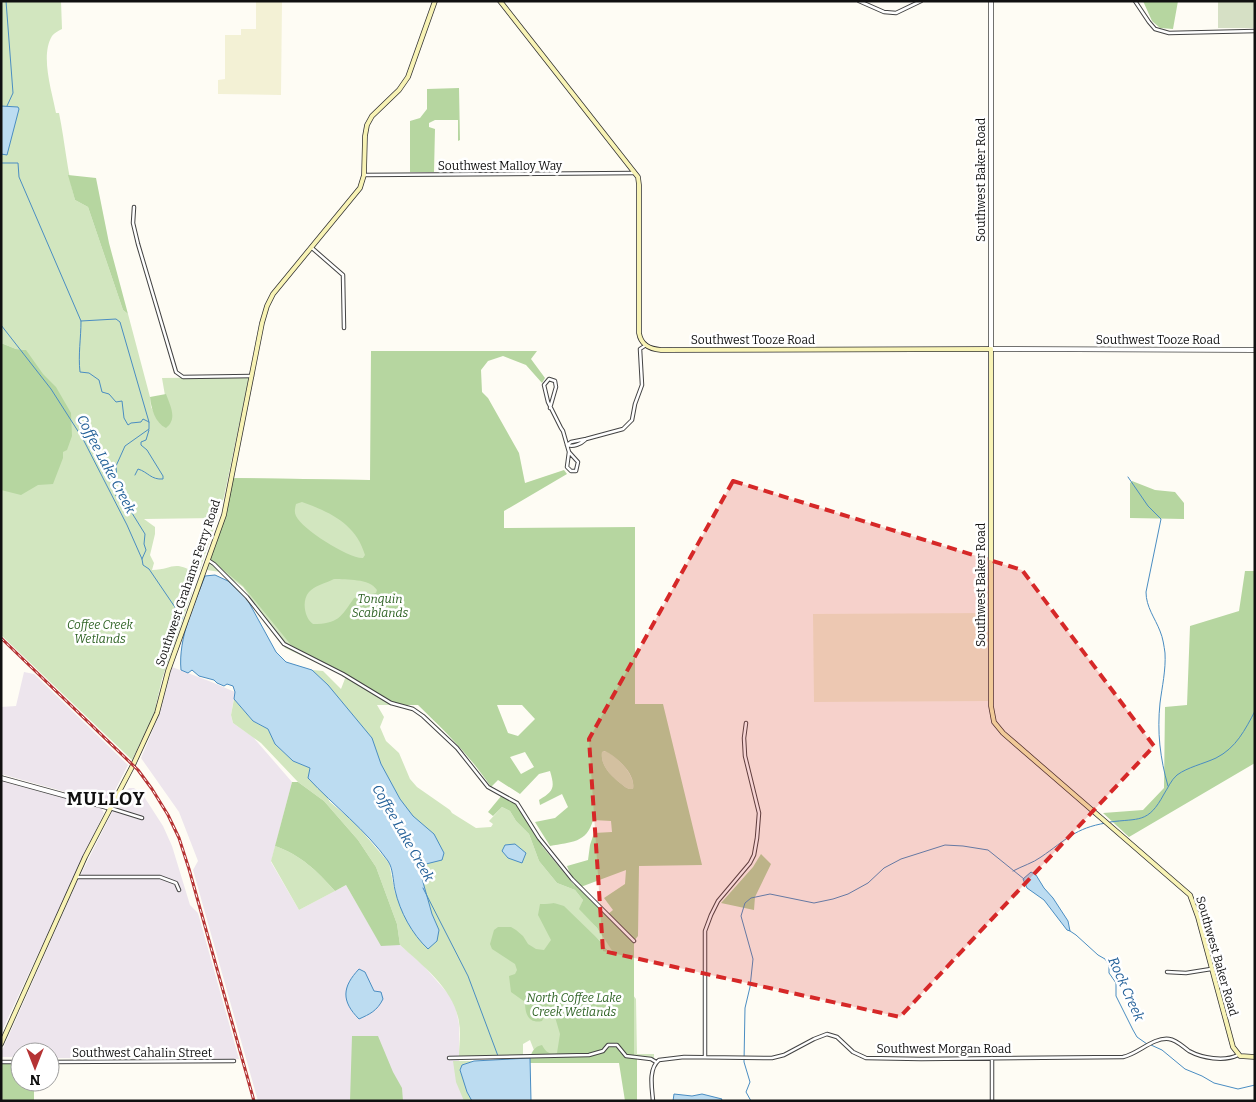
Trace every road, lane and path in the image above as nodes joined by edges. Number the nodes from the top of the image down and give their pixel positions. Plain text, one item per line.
1 (435, 1) edge
2 (500, 1) edge
3 (859, 1) edge
4 (921, 1) edge
5 (991, 1) edge
6 (1135, 1) edge
7 (1255, 31) edge
8 (636, 173) junction
9 (364, 174) junction
10 (134, 207) dead end
11 (312, 248) junction
12 (344, 328) dead end
13 (646, 346) junction
14 (991, 349) junction
15 (1255, 350) edge
16 (252, 376) junction
17 (550, 408) junction
18 (567, 445) junction
19 (570, 452) junction
20 (208, 560) junction
21 (746, 723) dead end
22 (1, 778) edge
23 (110, 808) junction
24 (142, 818) dead end
25 (76, 877) junction
26 (180, 890) dead end
27 (634, 941) dead end
28 (1211, 969) junction
29 (1167, 972) dead end
30 (1, 1044) edge
31 (1238, 1055) junction
32 (705, 1057) junction
33 (449, 1058) dead end
34 (992, 1058) junction
35 (1255, 1058) edge
36 (234, 1061) dead end
37 (60, 1062) edge
38 (656, 1062) junction
39 (653, 1101) edge
40 (992, 1101) edge

1 - 9 main road, Southwest Grahams Ferry Road
2 - 8 main road
3 - 4 street
5 - 14 street, Southwest Baker Road
6 - 7 street
8 - 9 street, Southwest Malloy Way
8 - 13 main road
9 - 11 main road, Southwest Grahams Ferry Road
10 - 16 street
11 - 12 street
11 - 16 main road, Southwest Grahams Ferry Road
13 - 14 main road, Southwest Tooze Road
13 - 18 street
14 - 15 street, Southwest Tooze Road
14 - 28 main road, Southwest Baker Road
16 - 20 main road, Southwest Grahams Ferry Road
17 - 17 street
17 - 18 street
18 - 19 street
19 - 19 street
20 - 23 main road, Southwest Grahams Ferry Road
20 - 27 street
21 - 32 street
22 - 23 street
23 - 24 street
23 - 25 main road, Southwest Grahams Ferry Road
25 - 26 street
25 - 30 main road, Southwest Grahams Ferry Road
28 - 29 street
28 - 31 main road, Southwest Baker Road
31 - 34 street, Southwest Morgan Road
31 - 35 main road
32 - 34 street, Southwest Morgan Road
32 - 38 street, Southwest Morgan Road
33 - 38 street, Southwest Morgan Road
34 - 40 street
36 - 37 street, Southwest Cahalin Street
38 - 39 street

